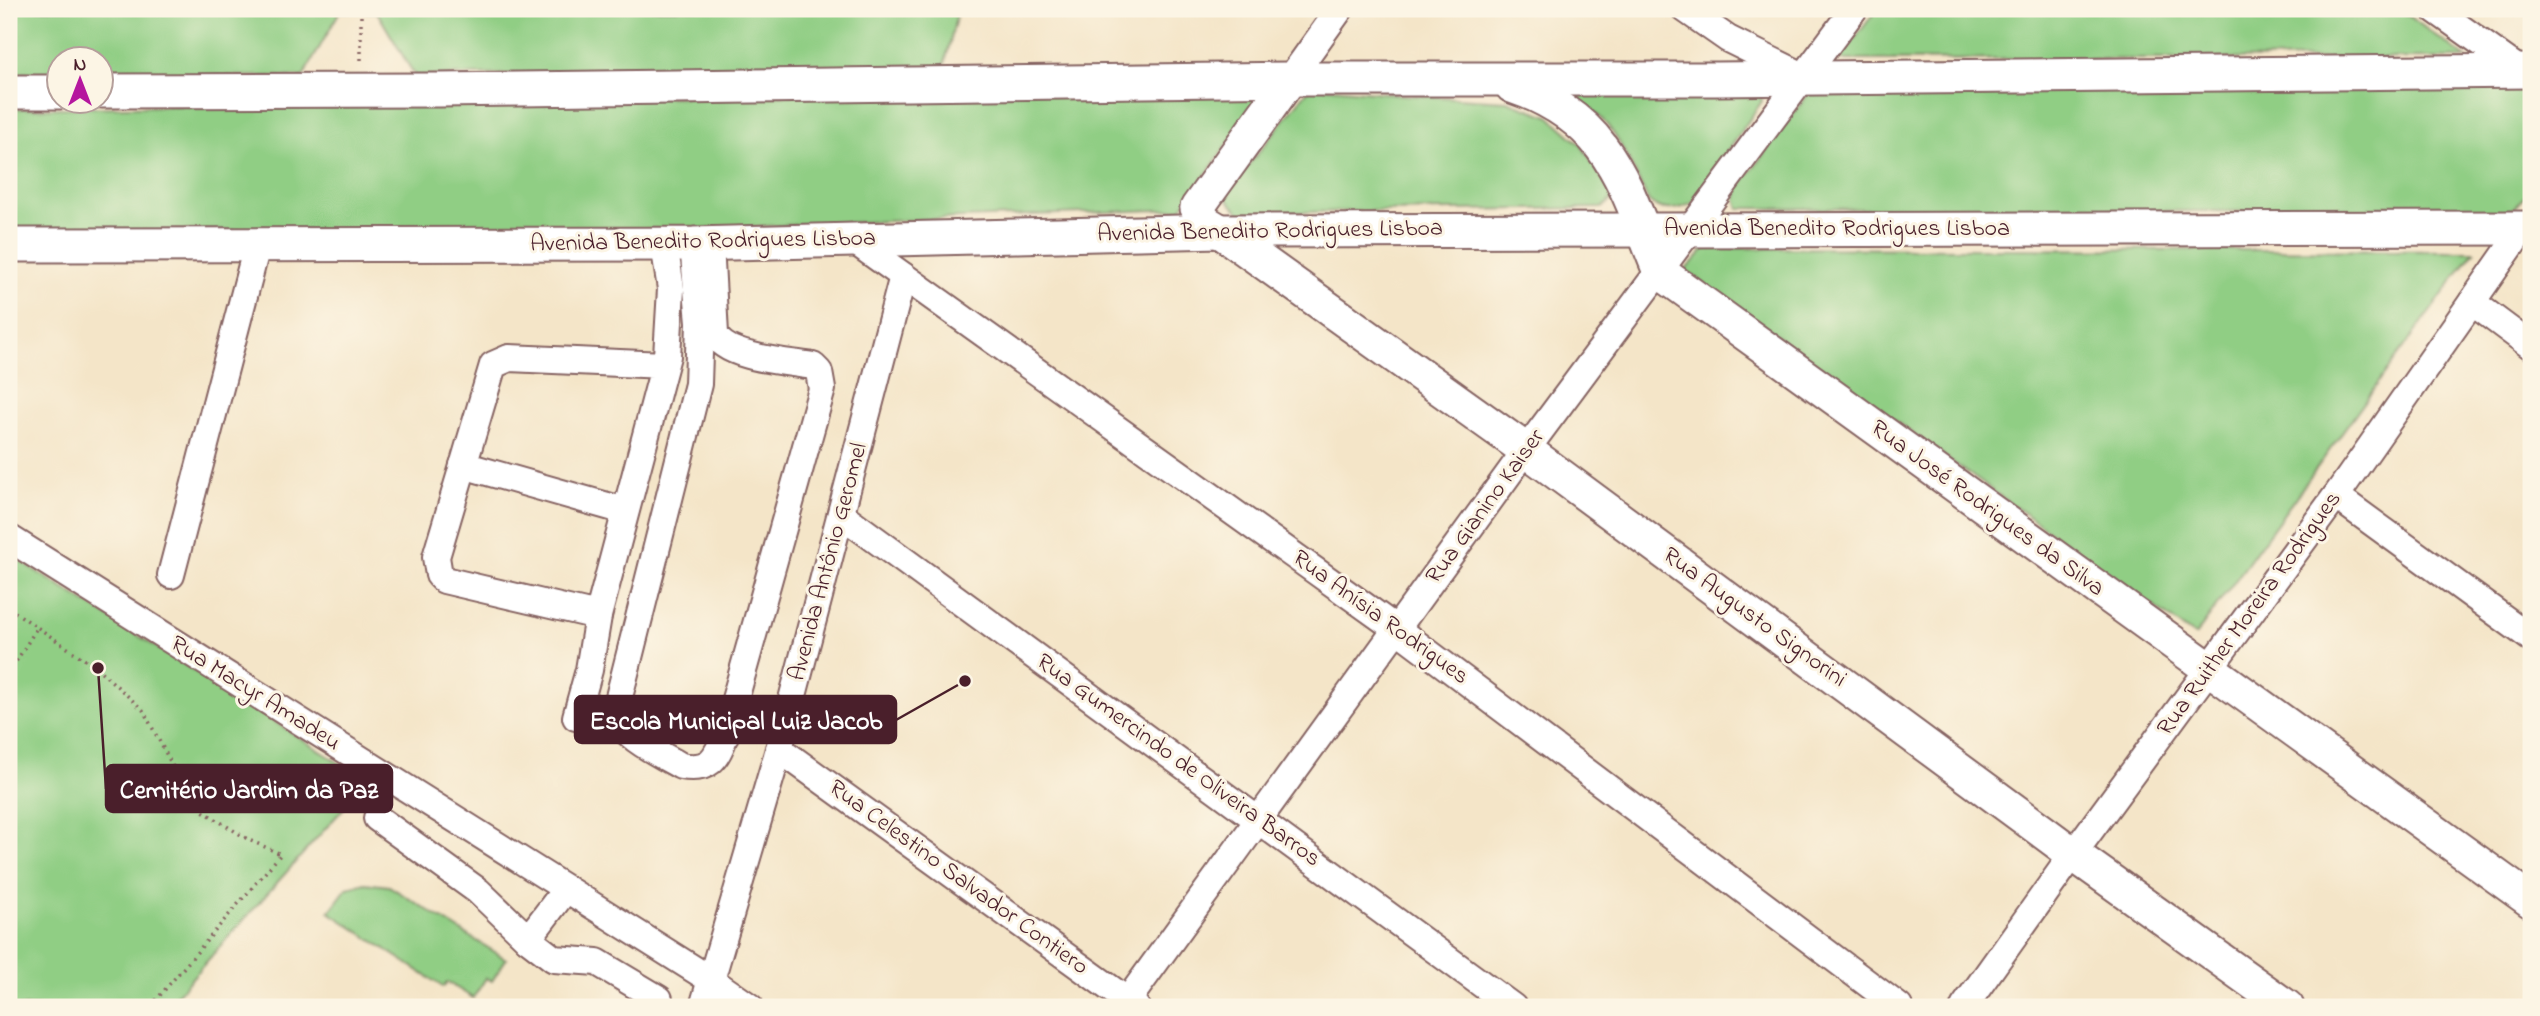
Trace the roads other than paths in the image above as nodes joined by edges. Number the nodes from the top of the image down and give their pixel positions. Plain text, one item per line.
1 (1340, 9) edge
2 (1685, 9) edge
3 (1854, 9) edge
4 (2434, 9) edge
5 (1728, 39) junction
6 (2526, 71) edge
7 (1805, 77) junction
8 (1290, 79) junction
9 (1716, 79) junction
10 (1496, 80) junction
11 (116, 91) edge
12 (9, 92) edge
13 (46, 92) edge
14 (2528, 225) edge
15 (1642, 229) junction
16 (1220, 230) junction
17 (1690, 230) junction
18 (853, 240) junction
19 (686, 244) junction
20 (9, 245) edge
21 (257, 246) junction
22 (1660, 272) junction
23 (903, 276) junction
24 (704, 291) junction
25 (2472, 302) junction
26 (2531, 346) edge
27 (666, 361) junction
28 (1526, 450) junction
29 (463, 465) junction
30 (2336, 496) junction
31 (625, 511) junction
32 (842, 515) junction
33 (9, 538) edge
34 (171, 575) dead end
35 (598, 616) junction
36 (1398, 630) junction
37 (2531, 638) edge
38 (2209, 670) junction
39 (576, 717) dead end
40 (779, 749) junction
41 (377, 818) dead end
42 (1259, 820) junction
43 (2073, 854) junction
44 (566, 889) junction
45 (2531, 901) edge
46 (528, 939) junction
47 (711, 980) junction
48 (659, 999) dead end
49 (1128, 1005) edge
50 (703, 1007) edge
51 (750, 1007) edge
52 (1513, 1007) edge
53 (1899, 1007) edge
54 (1964, 1007) edge
55 (2287, 1007) edge

1 - 8 street
2 - 5 street
3 - 7 street, Rua Gianino Kaiser
4 - 6 street
5 - 7 street
5 - 9 street
6 - 7 main road
7 - 9 main road
7 - 17 street, Rua Gianino Kaiser
8 - 10 main road
8 - 11 main road
8 - 16 main road, Rua Augusto Signorini
9 - 10 main road
10 - 15 main road
12 - 13 main road
14 - 17 main road, Avenida Benedito Rodrigues Lisboa
14 - 25 street, Rua Ruither Moreira Rodrigues
15 - 16 main road, Avenida Benedito Rodrigues Lisboa
15 - 17 main road, Avenida Benedito Rodrigues Lisboa
15 - 22 main road
16 - 18 main road, Avenida Benedito Rodrigues Lisboa
16 - 28 main road, Rua Augusto Signorini
17 - 22 street, Rua Gianino Kaiser
18 - 19 main road, Avenida Benedito Rodrigues Lisboa
18 - 23 street, Rua Anísia Rodrigues
19 - 21 main road, Avenida Benedito Rodrigues Lisboa
19 - 24 street
19 - 27 street
20 - 21 main road, Avenida Benedito Rodrigues Lisboa
21 - 34 street
22 - 28 street, Rua Gianino Kaiser
22 - 38 main road, Rua José Rodrigues da Silva
23 - 32 street, Avenida Antônio Geromel
23 - 36 street, Rua Anísia Rodrigues
24 - 24 street
25 - 26 street
25 - 30 street, Rua Ruither Moreira Rodrigues
27 - 29 street
27 - 31 street
28 - 36 street, Rua Gianino Kaiser
28 - 43 main road, Rua Augusto Signorini
29 - 31 street
29 - 35 street
30 - 37 street
30 - 38 street, Rua Ruither Moreira Rodrigues
31 - 35 street
32 - 40 street, Avenida Antônio Geromel
32 - 42 street, Rua Gumercindo de Oliveira Barros
33 - 44 street, Rua Macyr Amadeu
35 - 39 street
36 - 42 street, Rua Gianino Kaiser
36 - 53 street, Rua Anísia Rodrigues
38 - 43 street, Rua Ruither Moreira Rodrigues
38 - 45 main road, Rua José Rodrigues da Silva
40 - 47 street, Avenida Antônio Geromel
40 - 49 street, Rua Celestino Salvador Contiero
41 - 46 street
42 - 49 street, Rua Gianino Kaiser
42 - 52 street, Rua Gumercindo de Oliveira Barros
43 - 54 street, Rua Ruither Moreira Rodrigues
43 - 55 main road, Rua Augusto Signorini
44 - 46 street
44 - 47 street, Rua Macyr Amadeu
46 - 48 street
47 - 50 street, Avenida Antônio Geromel
47 - 51 street, Rua Macyr Amadeu

